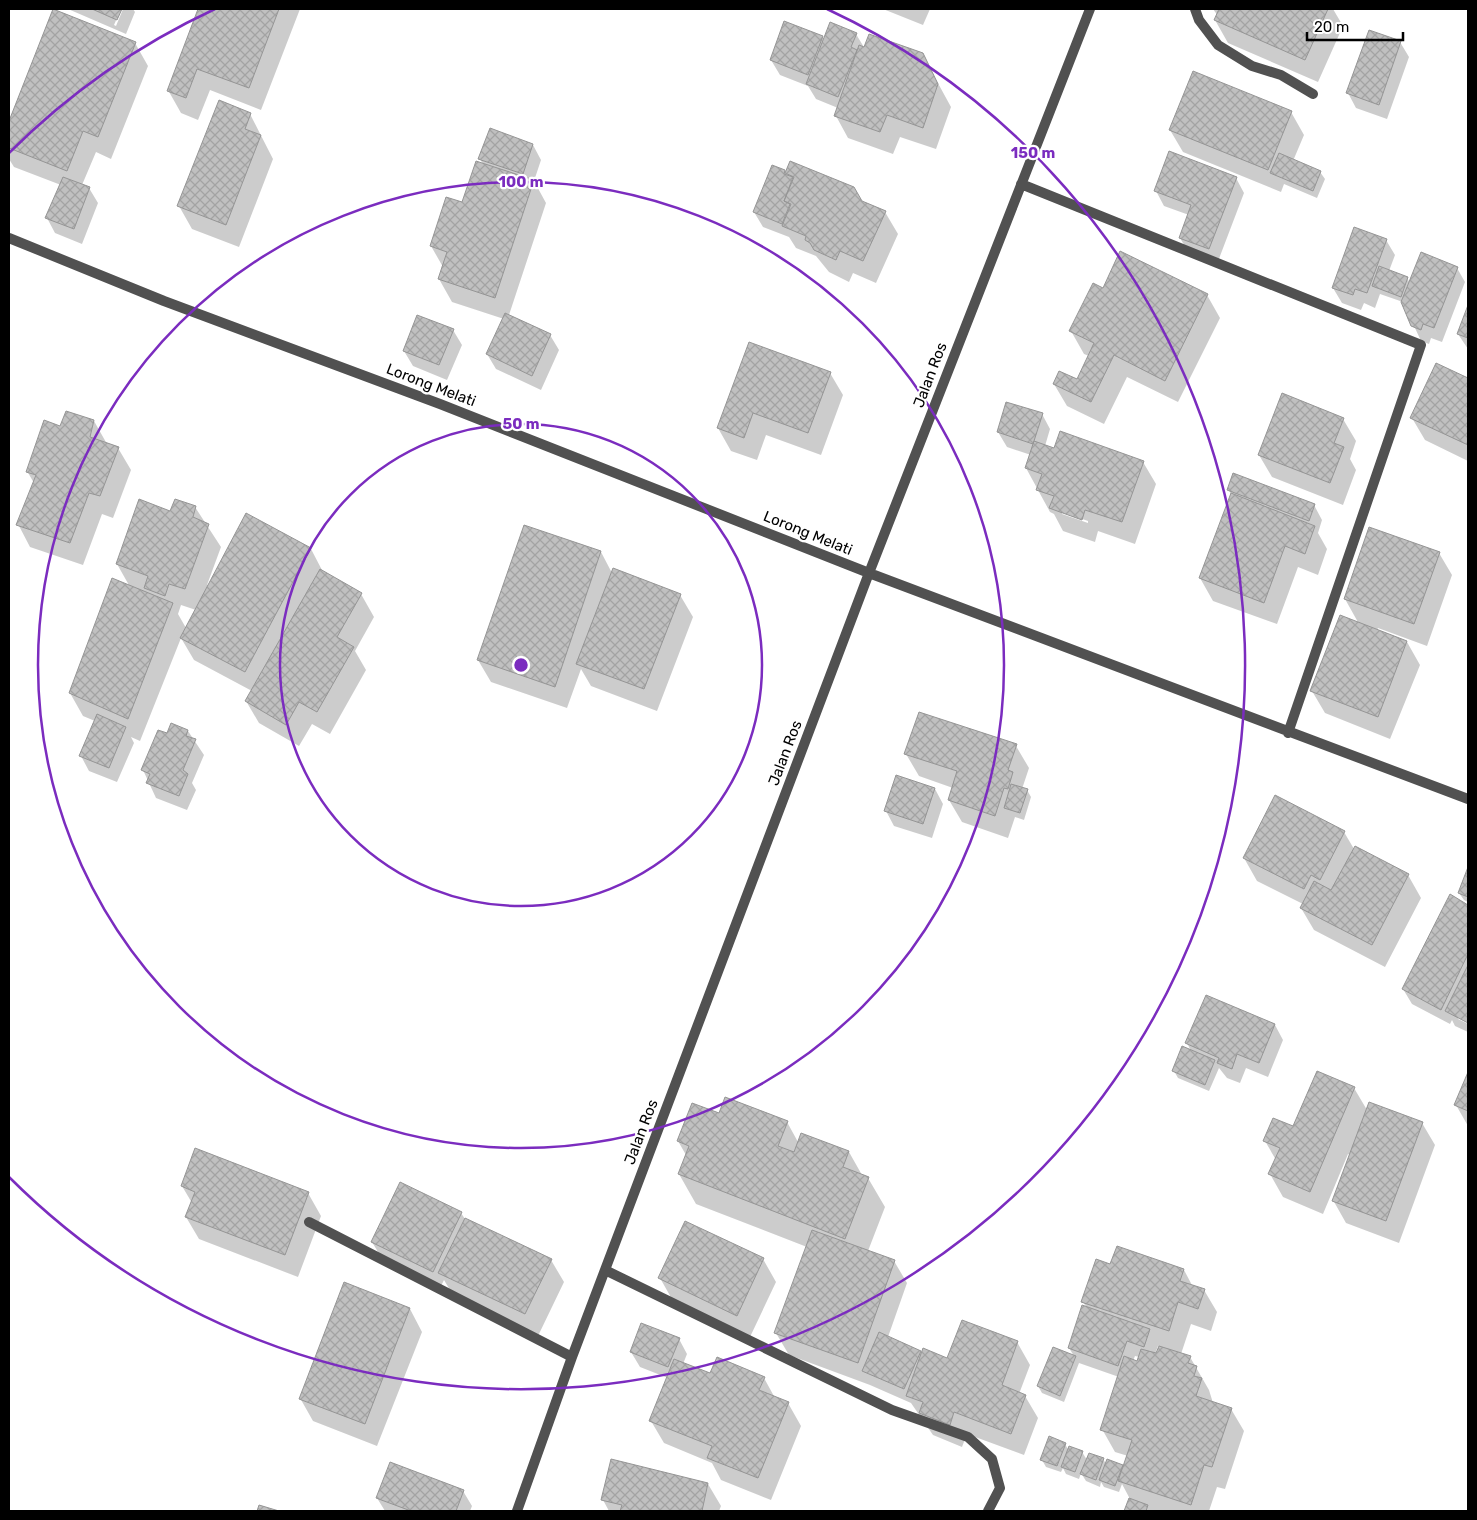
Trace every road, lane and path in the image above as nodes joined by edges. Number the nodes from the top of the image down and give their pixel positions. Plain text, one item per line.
1 (1090, 9) edge
2 (1195, 9) edge
3 (1313, 94) dead end
4 (1021, 184) junction
5 (9, 238) edge
6 (869, 574) junction
7 (1288, 732) junction
8 (1468, 799) edge
9 (309, 1222) dead end
10 (605, 1270) junction
11 (572, 1357) junction
12 (516, 1511) edge
13 (988, 1511) edge

1 - 4 street, Jalan Ros
2 - 3 street
4 - 6 street, Jalan Ros
4 - 7 street
5 - 6 street, Lorong Melati
6 - 7 street, Lorong Melati
6 - 10 street, Jalan Ros
7 - 8 street, Lorong Melati
9 - 11 street
10 - 11 street, Jalan Ros
10 - 13 street
11 - 12 street, Jalan Ros

